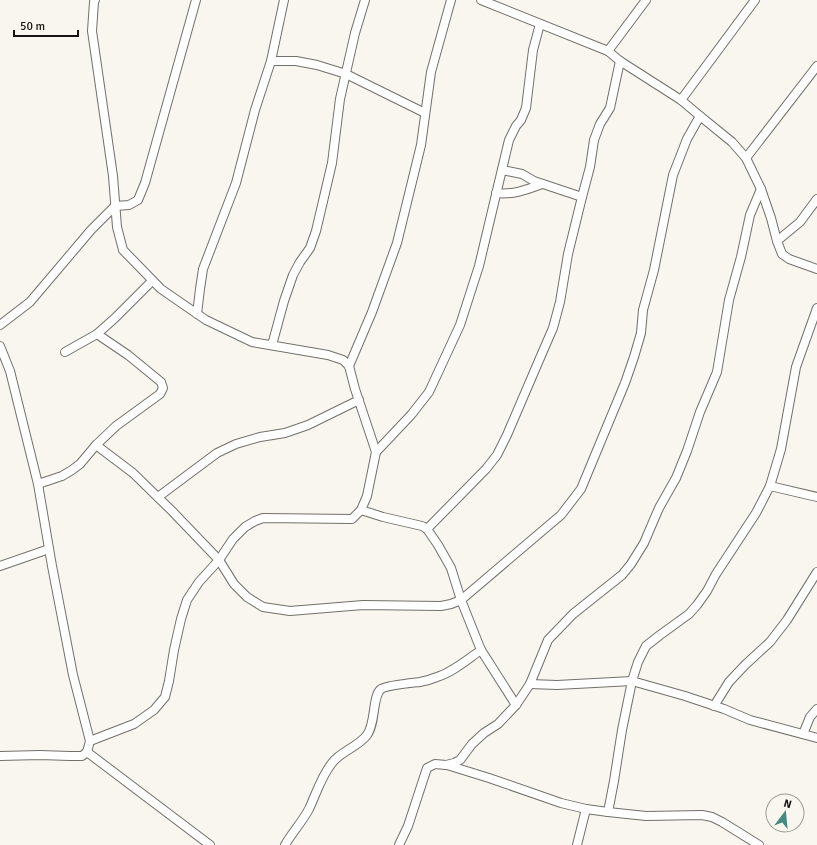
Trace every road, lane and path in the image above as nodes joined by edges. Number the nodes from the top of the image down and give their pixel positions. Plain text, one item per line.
1 (95, 0) edge
2 (196, 0) edge
3 (284, 0) edge
4 (365, 0) edge
5 (451, 0) edge
6 (481, 0) edge
7 (646, 0) edge
8 (755, 0) edge
9 (540, 24) junction
10 (608, 51) junction
11 (620, 60) junction
12 (271, 61) junction
13 (817, 66) edge
14 (346, 74) junction
15 (681, 100) junction
16 (425, 113) junction
17 (700, 116) junction
18 (746, 158) junction
19 (502, 170) junction
20 (542, 184) junction
21 (761, 189) junction
22 (496, 193) junction
23 (582, 197) junction
24 (817, 199) edge
25 (115, 206) junction
26 (777, 242) junction
27 (817, 269) edge
28 (152, 281) junction
29 (817, 308) edge
30 (197, 314) junction
31 (0, 325) edge
32 (97, 334) junction
33 (272, 345) junction
34 (0, 346) edge
35 (65, 352) dead end
36 (349, 366) junction
37 (359, 400) junction
38 (96, 445) junction
39 (376, 452) junction
40 (38, 484) junction
41 (770, 486) junction
42 (158, 497) junction
43 (817, 497) edge
44 (361, 510) junction
45 (427, 529) junction
46 (49, 549) junction
47 (219, 560) junction
48 (0, 566) edge
49 (817, 572) edge
50 (460, 600) junction
51 (481, 650) junction
52 (632, 681) junction
53 (530, 684) junction
54 (516, 705) junction
55 (714, 706) junction
56 (817, 709) edge
57 (803, 734) junction
58 (817, 738) edge
59 (90, 740) junction
60 (87, 752) junction
61 (0, 756) edge
62 (446, 765) junction
63 (586, 809) junction
64 (608, 812) junction
65 (210, 845) edge
66 (285, 845) edge
67 (399, 845) edge
68 (577, 845) edge
69 (759, 845) edge

1 - 25 street
2 - 25 street
3 - 12 street
4 - 14 street
5 - 16 street
6 - 9 street
7 - 10 street
8 - 15 street
9 - 10 street
9 - 19 street
10 - 11 street
11 - 15 street
11 - 23 street
12 - 14 street
12 - 30 street
13 - 18 street
14 - 16 street
14 - 33 street
15 - 17 street
16 - 36 street
17 - 18 street
17 - 50 street
18 - 21 street
19 - 20 street
19 - 22 street
20 - 22 street
20 - 23 street
21 - 26 street
21 - 53 street
22 - 39 street
23 - 45 street
24 - 26 street
25 - 28 street
25 - 31 street
26 - 27 street
28 - 30 street
28 - 32 street
29 - 41 street
30 - 33 street
32 - 35 street
32 - 38 street
33 - 36 street
34 - 40 street
36 - 37 street
37 - 39 street
37 - 42 street
38 - 40 street
38 - 42 street
39 - 44 street
40 - 46 street
41 - 43 street
41 - 52 street
42 - 47 street
44 - 45 street
44 - 47 street
45 - 50 street
46 - 48 street
46 - 59 street
47 - 50 street
47 - 59 street
49 - 55 street
50 - 51 street
51 - 54 street
51 - 66 street
52 - 53 street
52 - 55 street
52 - 64 street
53 - 54 street
54 - 62 street
55 - 57 street
56 - 57 street
57 - 58 street
59 - 60 street
60 - 61 street
60 - 65 street
62 - 63 street
62 - 67 street
63 - 64 street
63 - 68 street
64 - 69 street

